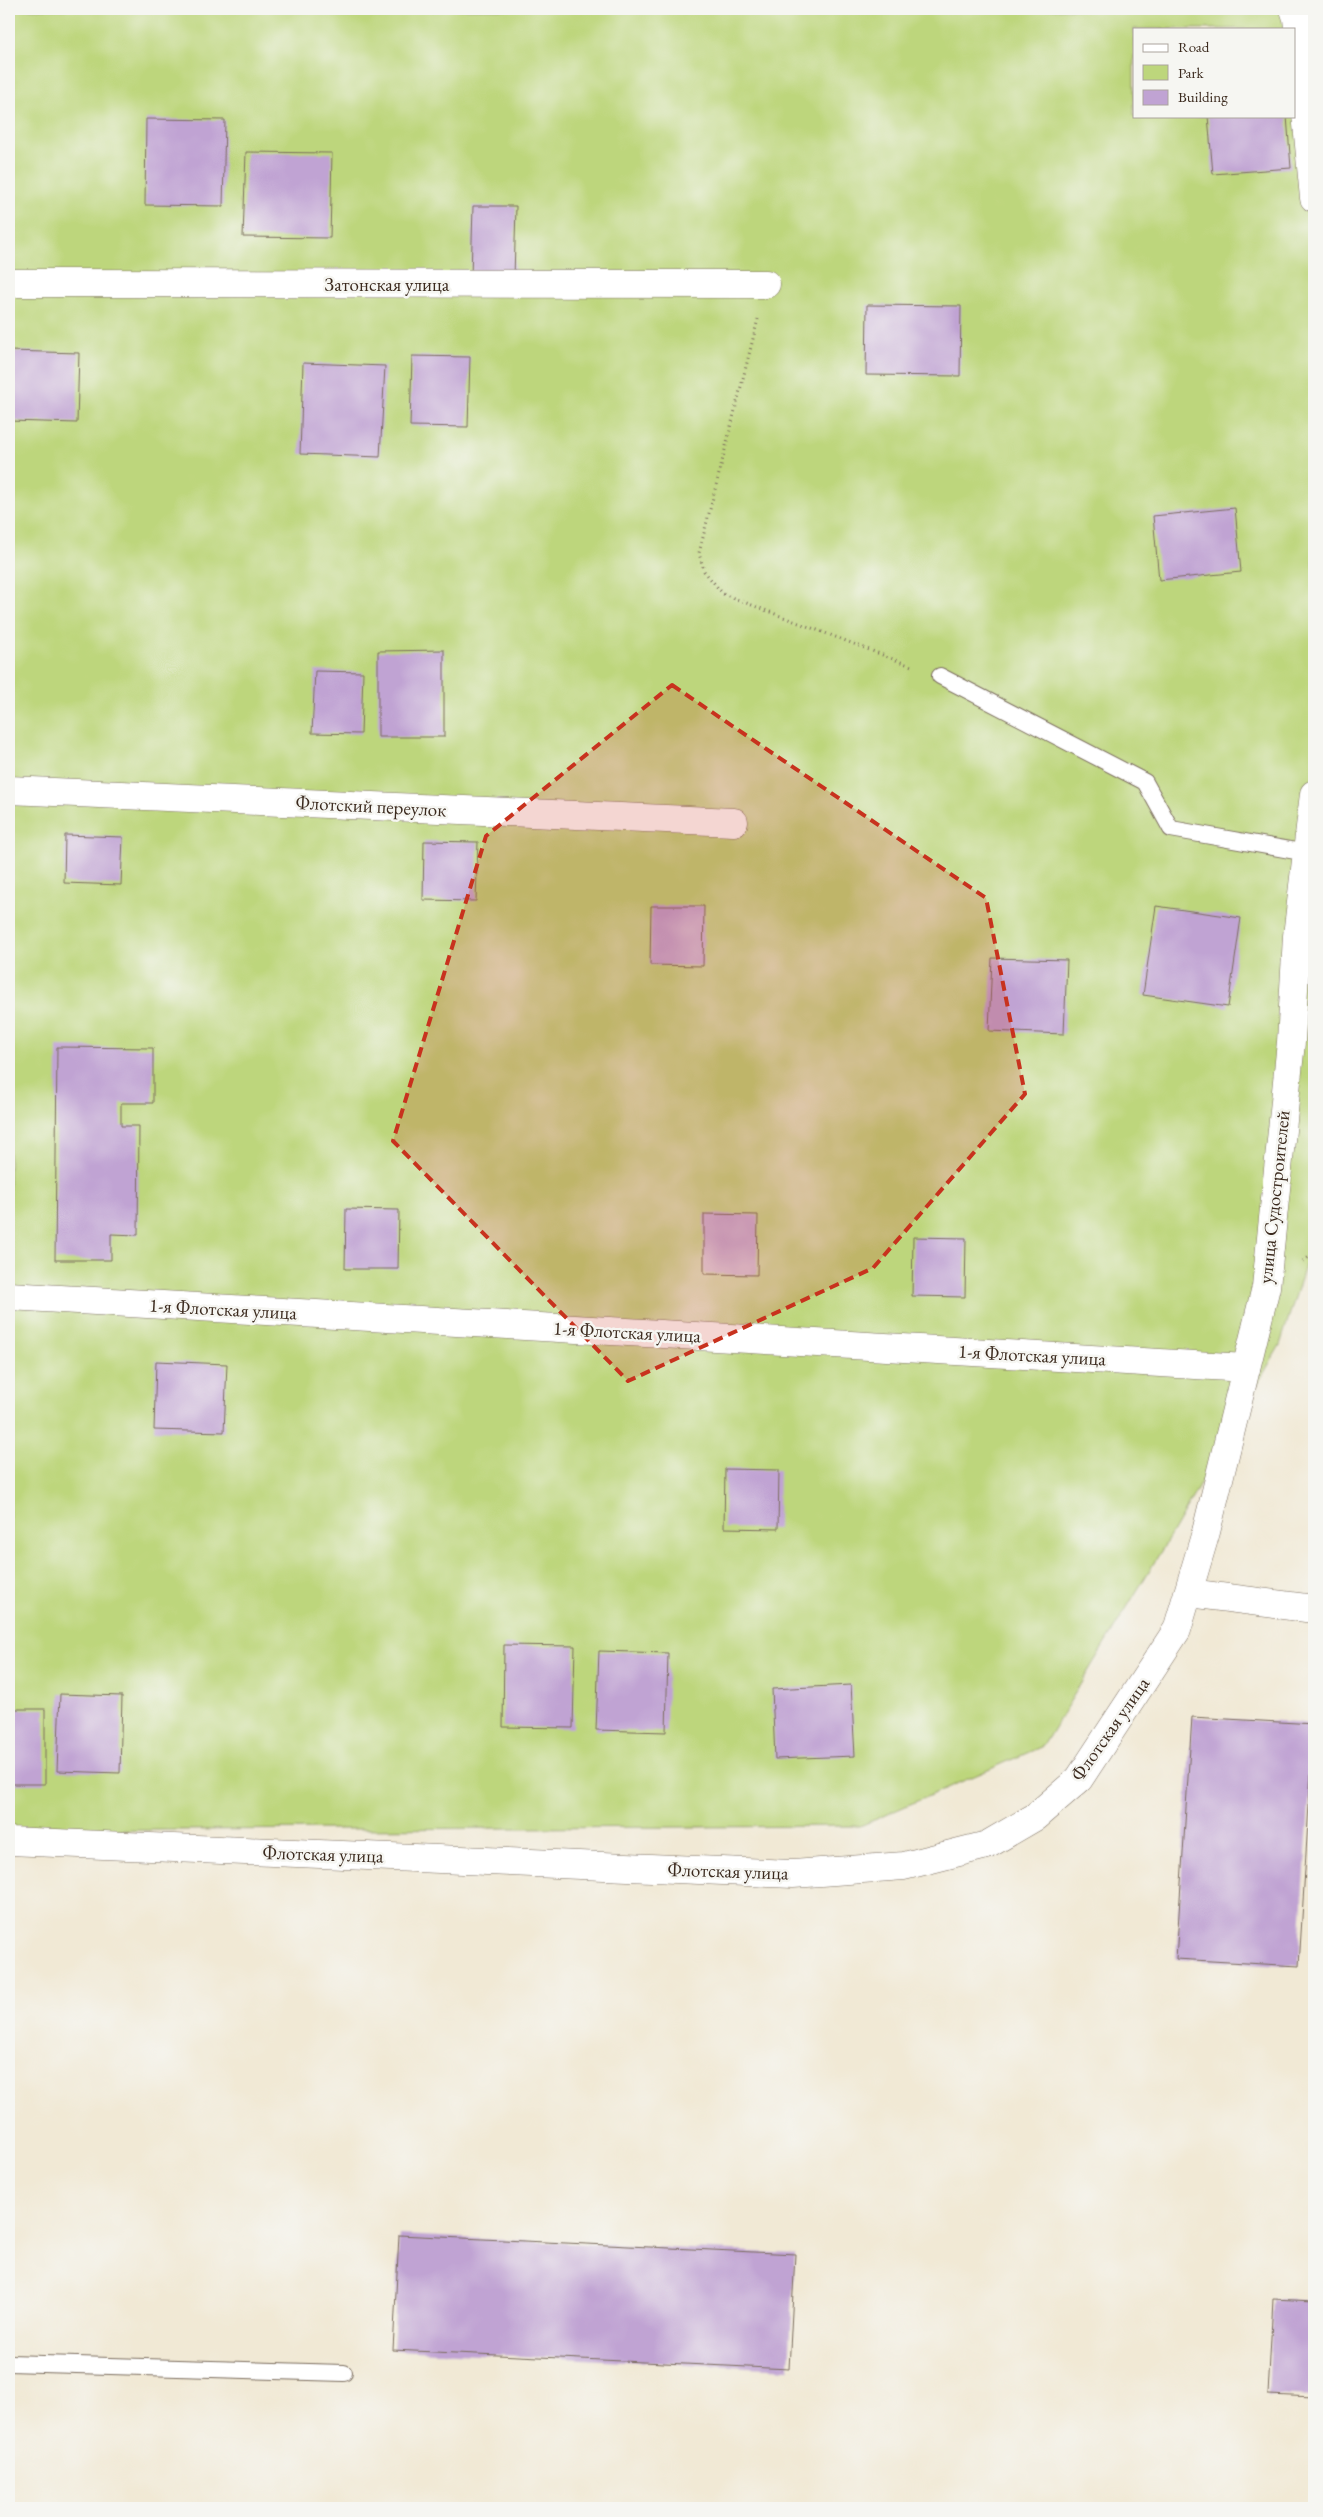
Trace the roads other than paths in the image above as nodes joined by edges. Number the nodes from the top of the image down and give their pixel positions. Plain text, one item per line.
1 (1294, 9) edge
2 (1314, 198) edge
3 (9, 283) edge
4 (766, 284) road end
5 (940, 676) road end
6 (9, 790) edge
7 (1314, 794) edge
8 (734, 822) dead end
9 (1307, 853) junction
10 (9, 1296) edge
11 (1246, 1368) junction
12 (1188, 1593) junction
13 (1314, 1609) edge
14 (9, 1841) edge
15 (9, 2363) edge
16 (344, 2373) dead end

1 - 2 street
3 - 4 street, Затонская улица
5 - 9 lane
6 - 8 street, Флотский переулок
7 - 9 street, улица Судостроителей
9 - 11 street, улица Судостроителей
10 - 11 street, 1-я Флотская улица
11 - 12 street, улица Судостроителей
12 - 13 street
12 - 14 street, Флотская улица
15 - 16 lane

